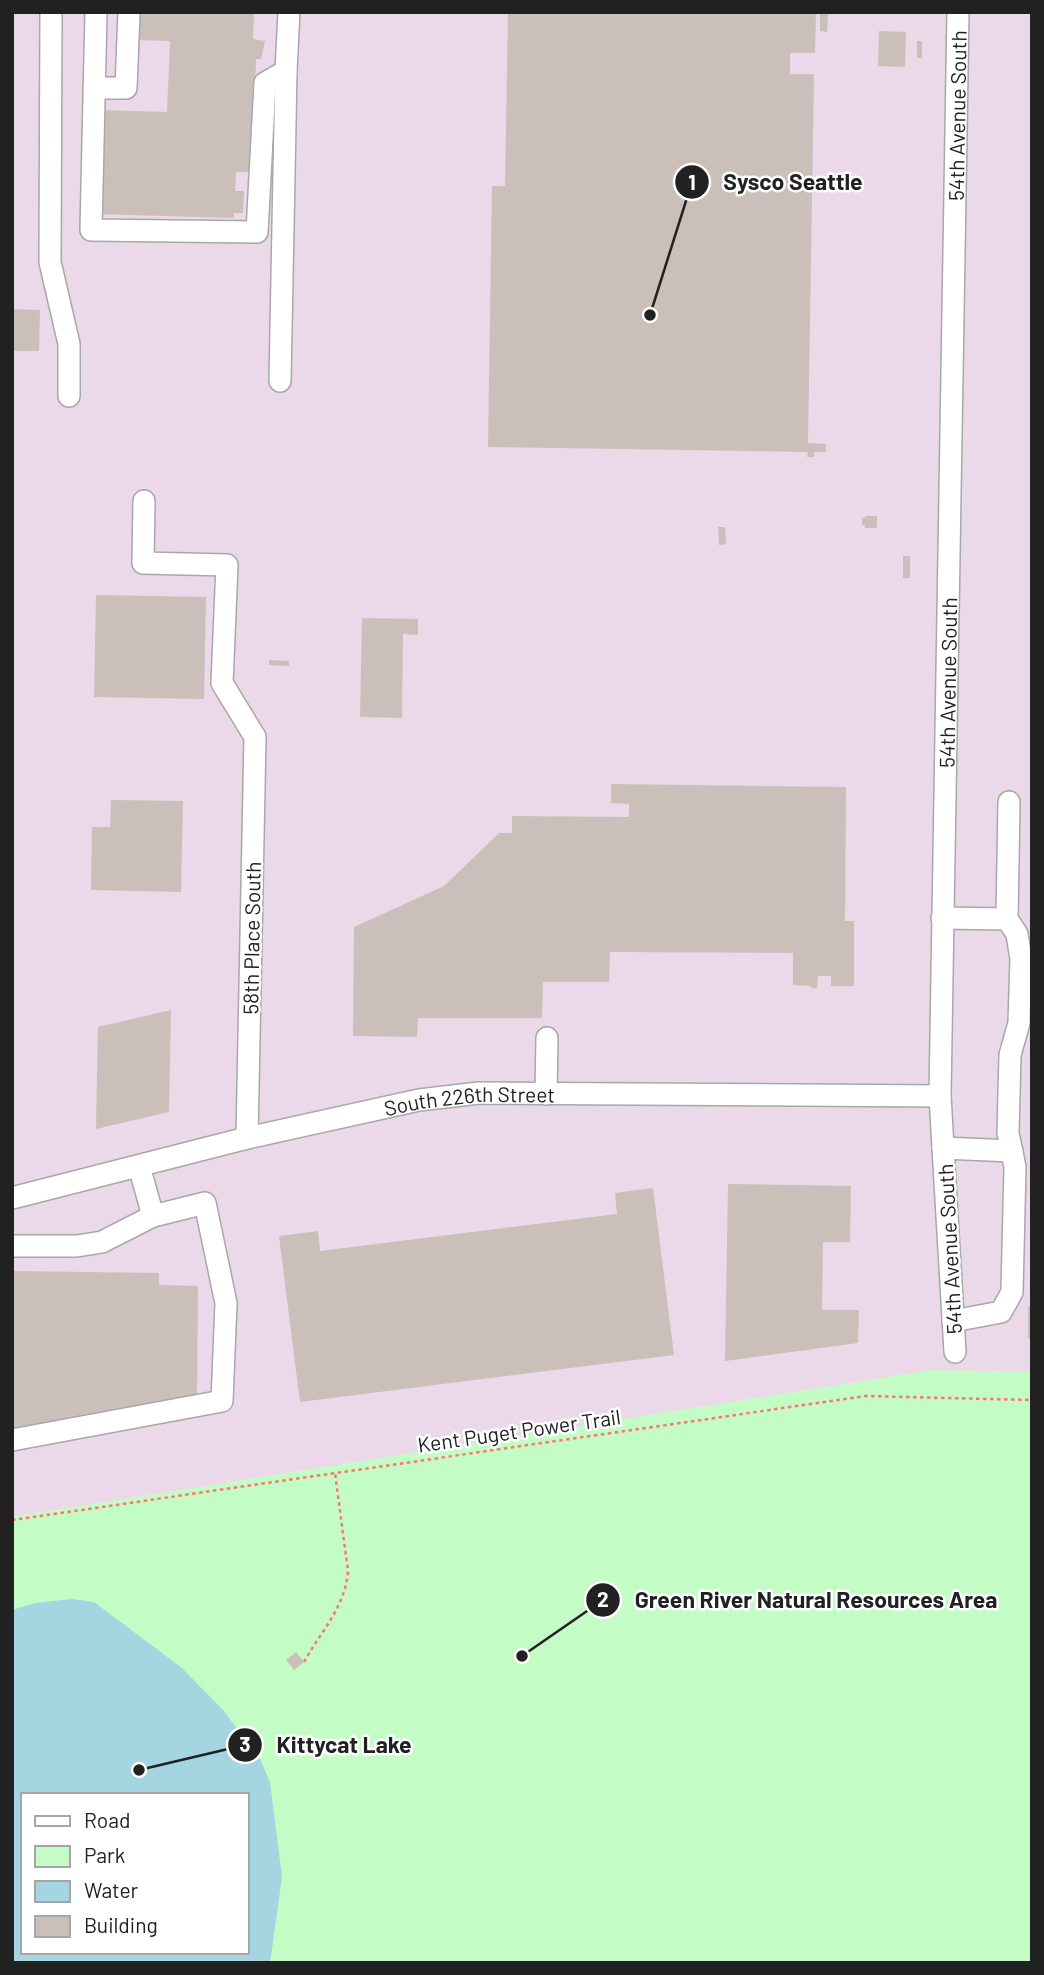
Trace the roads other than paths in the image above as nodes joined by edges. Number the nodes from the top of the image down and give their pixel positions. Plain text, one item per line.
1 (51, 12) edge
2 (96, 12) edge
3 (129, 12) edge
4 (289, 12) edge
5 (958, 12) edge
6 (286, 71) junction
7 (94, 88) junction
8 (280, 381) dead end
9 (69, 396) dead end
10 (144, 501) dead end
11 (1009, 802) dead end
12 (943, 918) junction
13 (1007, 919) junction
14 (547, 1038) dead end
15 (547, 1094) junction
16 (940, 1096) junction
17 (247, 1138) junction
18 (943, 1148) junction
19 (1012, 1151) junction
20 (139, 1166) junction
21 (12, 1198) edge
22 (153, 1216) junction
23 (12, 1246) edge
24 (953, 1321) junction
25 (955, 1352) dead end
26 (12, 1440) edge

1 - 9 street
2 - 7 street
3 - 7 street
4 - 6 street
5 - 12 street, 54th Avenue South
6 - 7 street
6 - 8 street
10 - 17 street, 58th Place South
11 - 13 street
12 - 13 street
12 - 16 street, 54th Avenue South
13 - 19 street
14 - 15 street
15 - 16 street, South 226th Street
15 - 17 street, South 226th Street
16 - 18 street, 54th Avenue South
17 - 20 street, South 226th Street
18 - 19 street
18 - 24 street, 54th Avenue South
19 - 24 street
20 - 21 street, South 226th Street
20 - 22 street
22 - 23 street
22 - 26 street
24 - 25 street, 54th Avenue South

